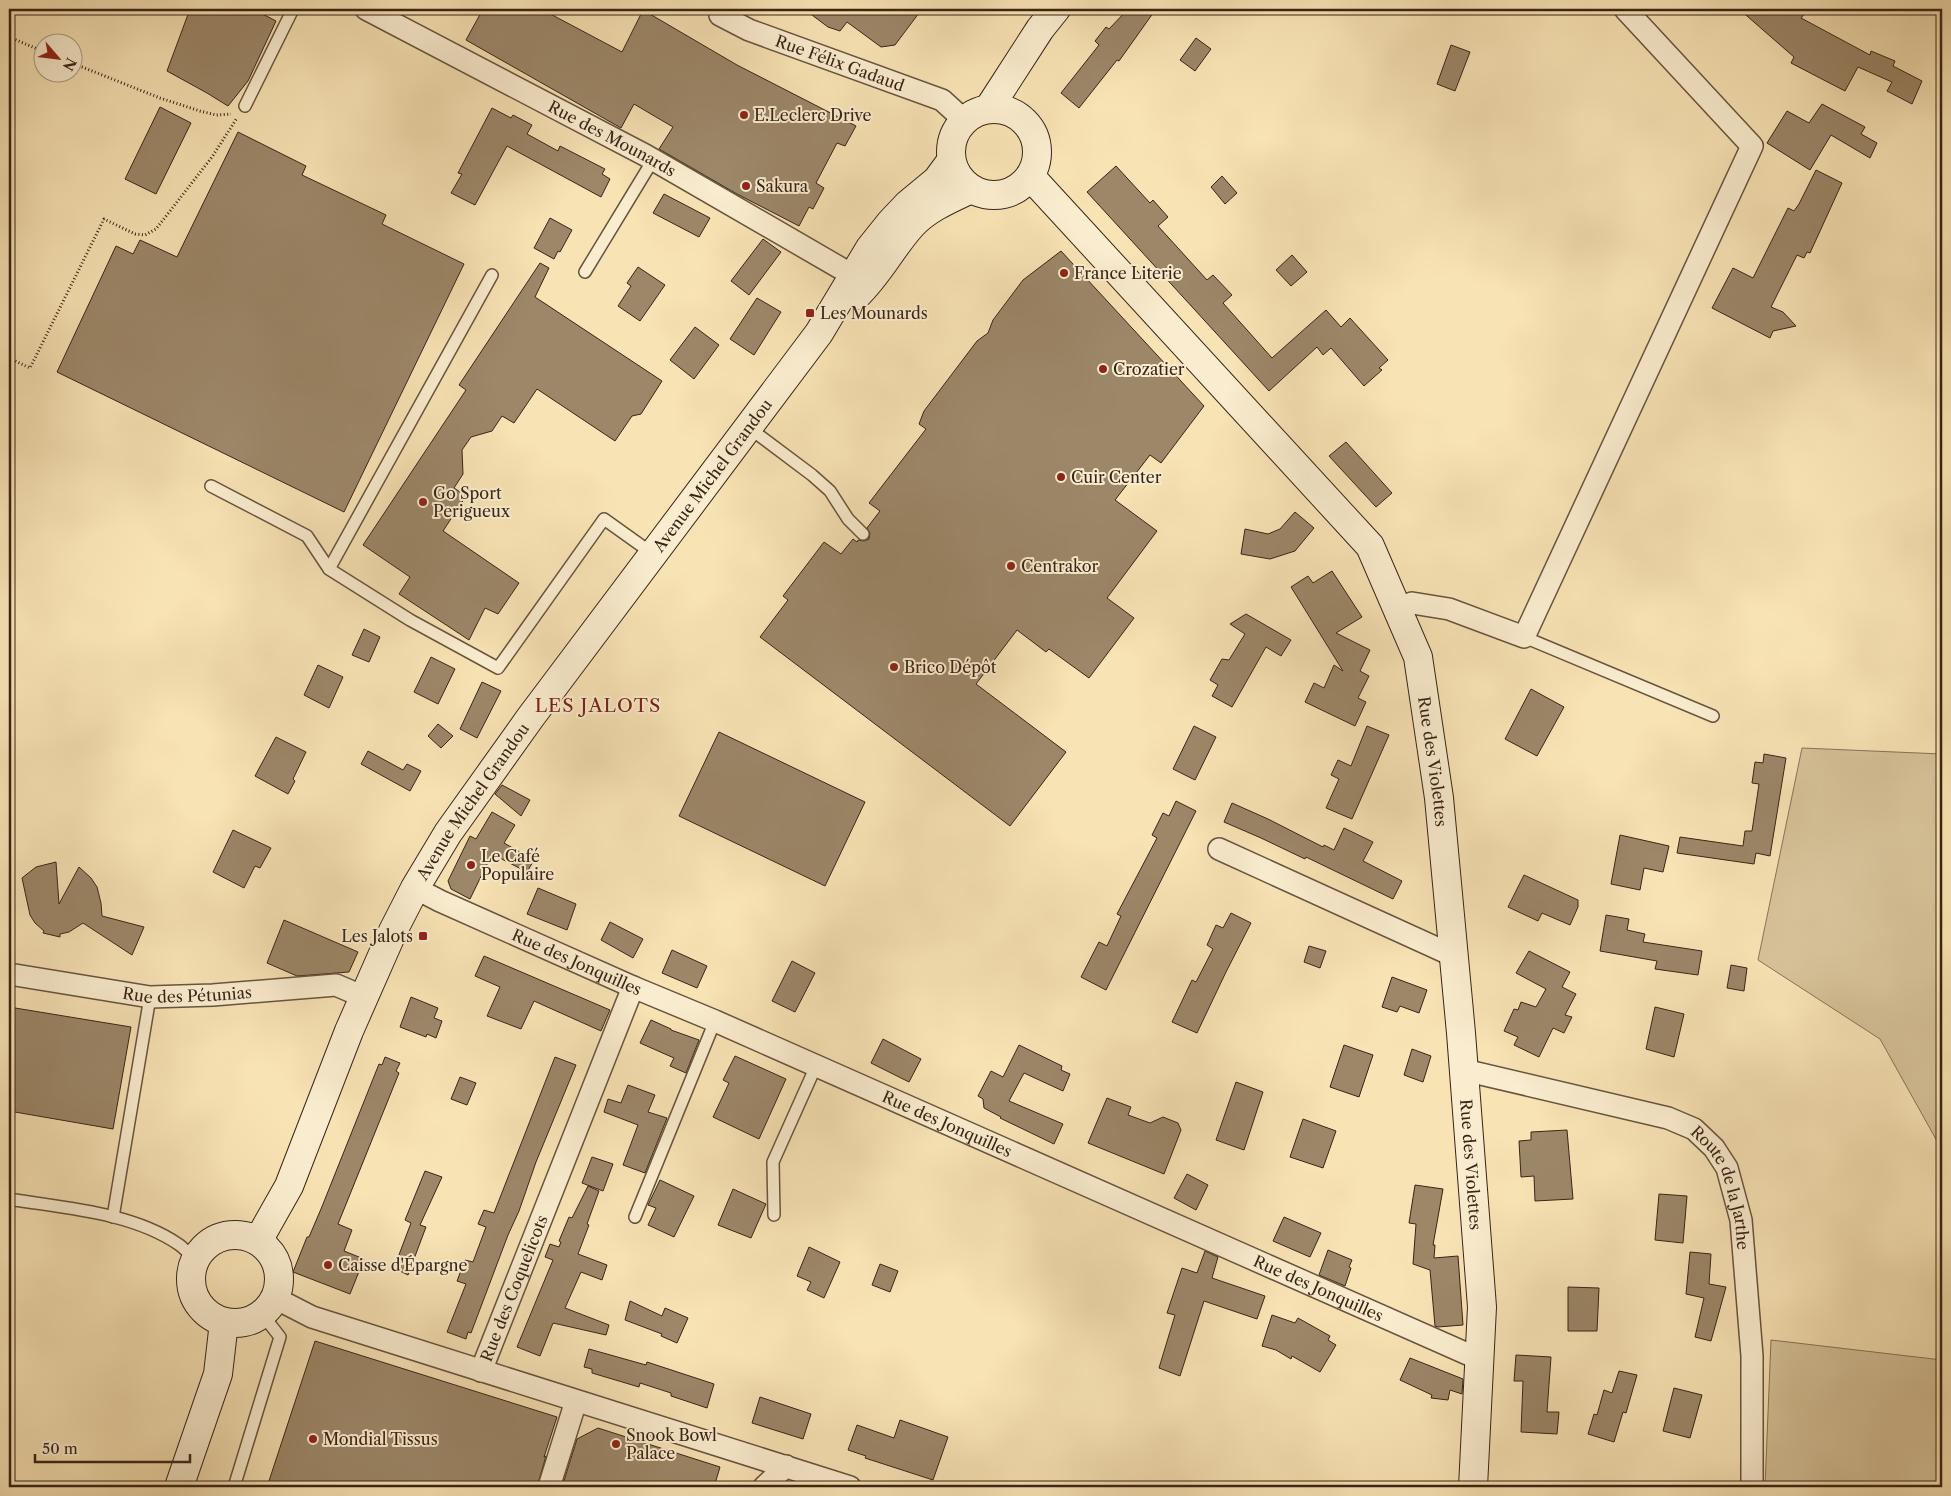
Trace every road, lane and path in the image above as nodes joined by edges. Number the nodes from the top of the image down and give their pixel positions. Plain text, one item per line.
1 (293, 9) edge
2 (366, 9) edge
3 (723, 9) edge
4 (1625, 9) edge
5 (1048, 19) edge
6 (9, 37) edge
7 (32, 47) edge
8 (82, 67) edge
9 (245, 106) junction
10 (989, 108) junction
11 (964, 120) junction
12 (1026, 122) junction
13 (653, 160) junction
14 (951, 161) junction
15 (1030, 176) junction
16 (971, 189) junction
17 (585, 272) dead end
18 (492, 275) dead end
19 (854, 276) junction
20 (819, 333) junction
21 (9, 358) edge
22 (748, 427) junction
23 (211, 486) dead end
24 (863, 534) dead end
25 (653, 554) junction
26 (329, 569) junction
27 (1398, 609) junction
28 (1524, 637) junction
29 (1713, 716) dead end
30 (1219, 849) dead end
31 (415, 888) junction
32 (1454, 956) junction
33 (9, 974) edge
34 (633, 987) junction
35 (150, 997) junction
36 (364, 997) junction
37 (715, 1021) junction
38 (816, 1066) junction
39 (1464, 1070) junction
40 (9, 1199) edge
41 (774, 1216) dead end
42 (113, 1217) junction
43 (635, 1217) dead end
44 (258, 1241) junction
45 (195, 1259) junction
46 (268, 1306) junction
47 (224, 1322) junction
48 (1481, 1360) junction
49 (481, 1371) junction
50 (576, 1401) junction
51 (786, 1466) junction
52 (179, 1487) edge
53 (234, 1487) edge
54 (549, 1487) edge
55 (764, 1487) edge
56 (850, 1487) edge
57 (1473, 1487) edge
58 (1752, 1487) edge

1 - 9 lane
2 - 13 street, Rue des Mounards
3 - 11 street, Rue Félix Gadaud
4 - 28 street
5 - 10 main road
5 - 12 main road
6 - 7 path
8 - 9 path
9 - 21 path
10 - 11 main road
10 - 12 main road
11 - 14 main road
12 - 15 main road
13 - 17 lane
13 - 19 street, Rue des Mounards
14 - 16 main road
14 - 19 main road, Avenue Michel Grandou
15 - 16 main road
15 - 27 main road, Rue des Violettes
16 - 20 main road, Avenue Michel Grandou
18 - 26 lane
19 - 20 main road, Avenue Michel Grandou
20 - 22 main road, Avenue Michel Grandou
22 - 24 lane
22 - 25 main road, Avenue Michel Grandou
23 - 26 lane
25 - 26 lane
25 - 31 main road, Avenue Michel Grandou
27 - 28 street
27 - 32 main road, Rue des Violettes
28 - 29 lane
30 - 32 street
31 - 34 street, Rue des Jonquilles
31 - 36 main road, Avenue Michel Grandou
32 - 39 main road, Rue des Violettes
33 - 35 street, Rue des Pétunias
34 - 37 street, Rue des Jonquilles
34 - 49 street, Rue des Coquelicots
35 - 36 street, Rue des Pétunias
35 - 42 lane
36 - 44 main road, Avenue Michel Grandou
37 - 38 street, Rue des Jonquilles
37 - 43 lane
38 - 41 lane
38 - 48 street, Rue des Jonquilles
39 - 48 main road, Rue des Violettes
39 - 58 street, Route de la Jarthe
40 - 42 lane
42 - 45 lane
44 - 45 main road
44 - 46 main road
45 - 47 main road
46 - 47 main road
46 - 49 street
46 - 53 lane
47 - 52 main road
48 - 57 main road, Rue des Violettes
49 - 50 street, Rue des Coquelicots
50 - 51 street, Rue des Coquelicots
50 - 54 street
51 - 55 street
51 - 56 street, Rue des Coquelicots

